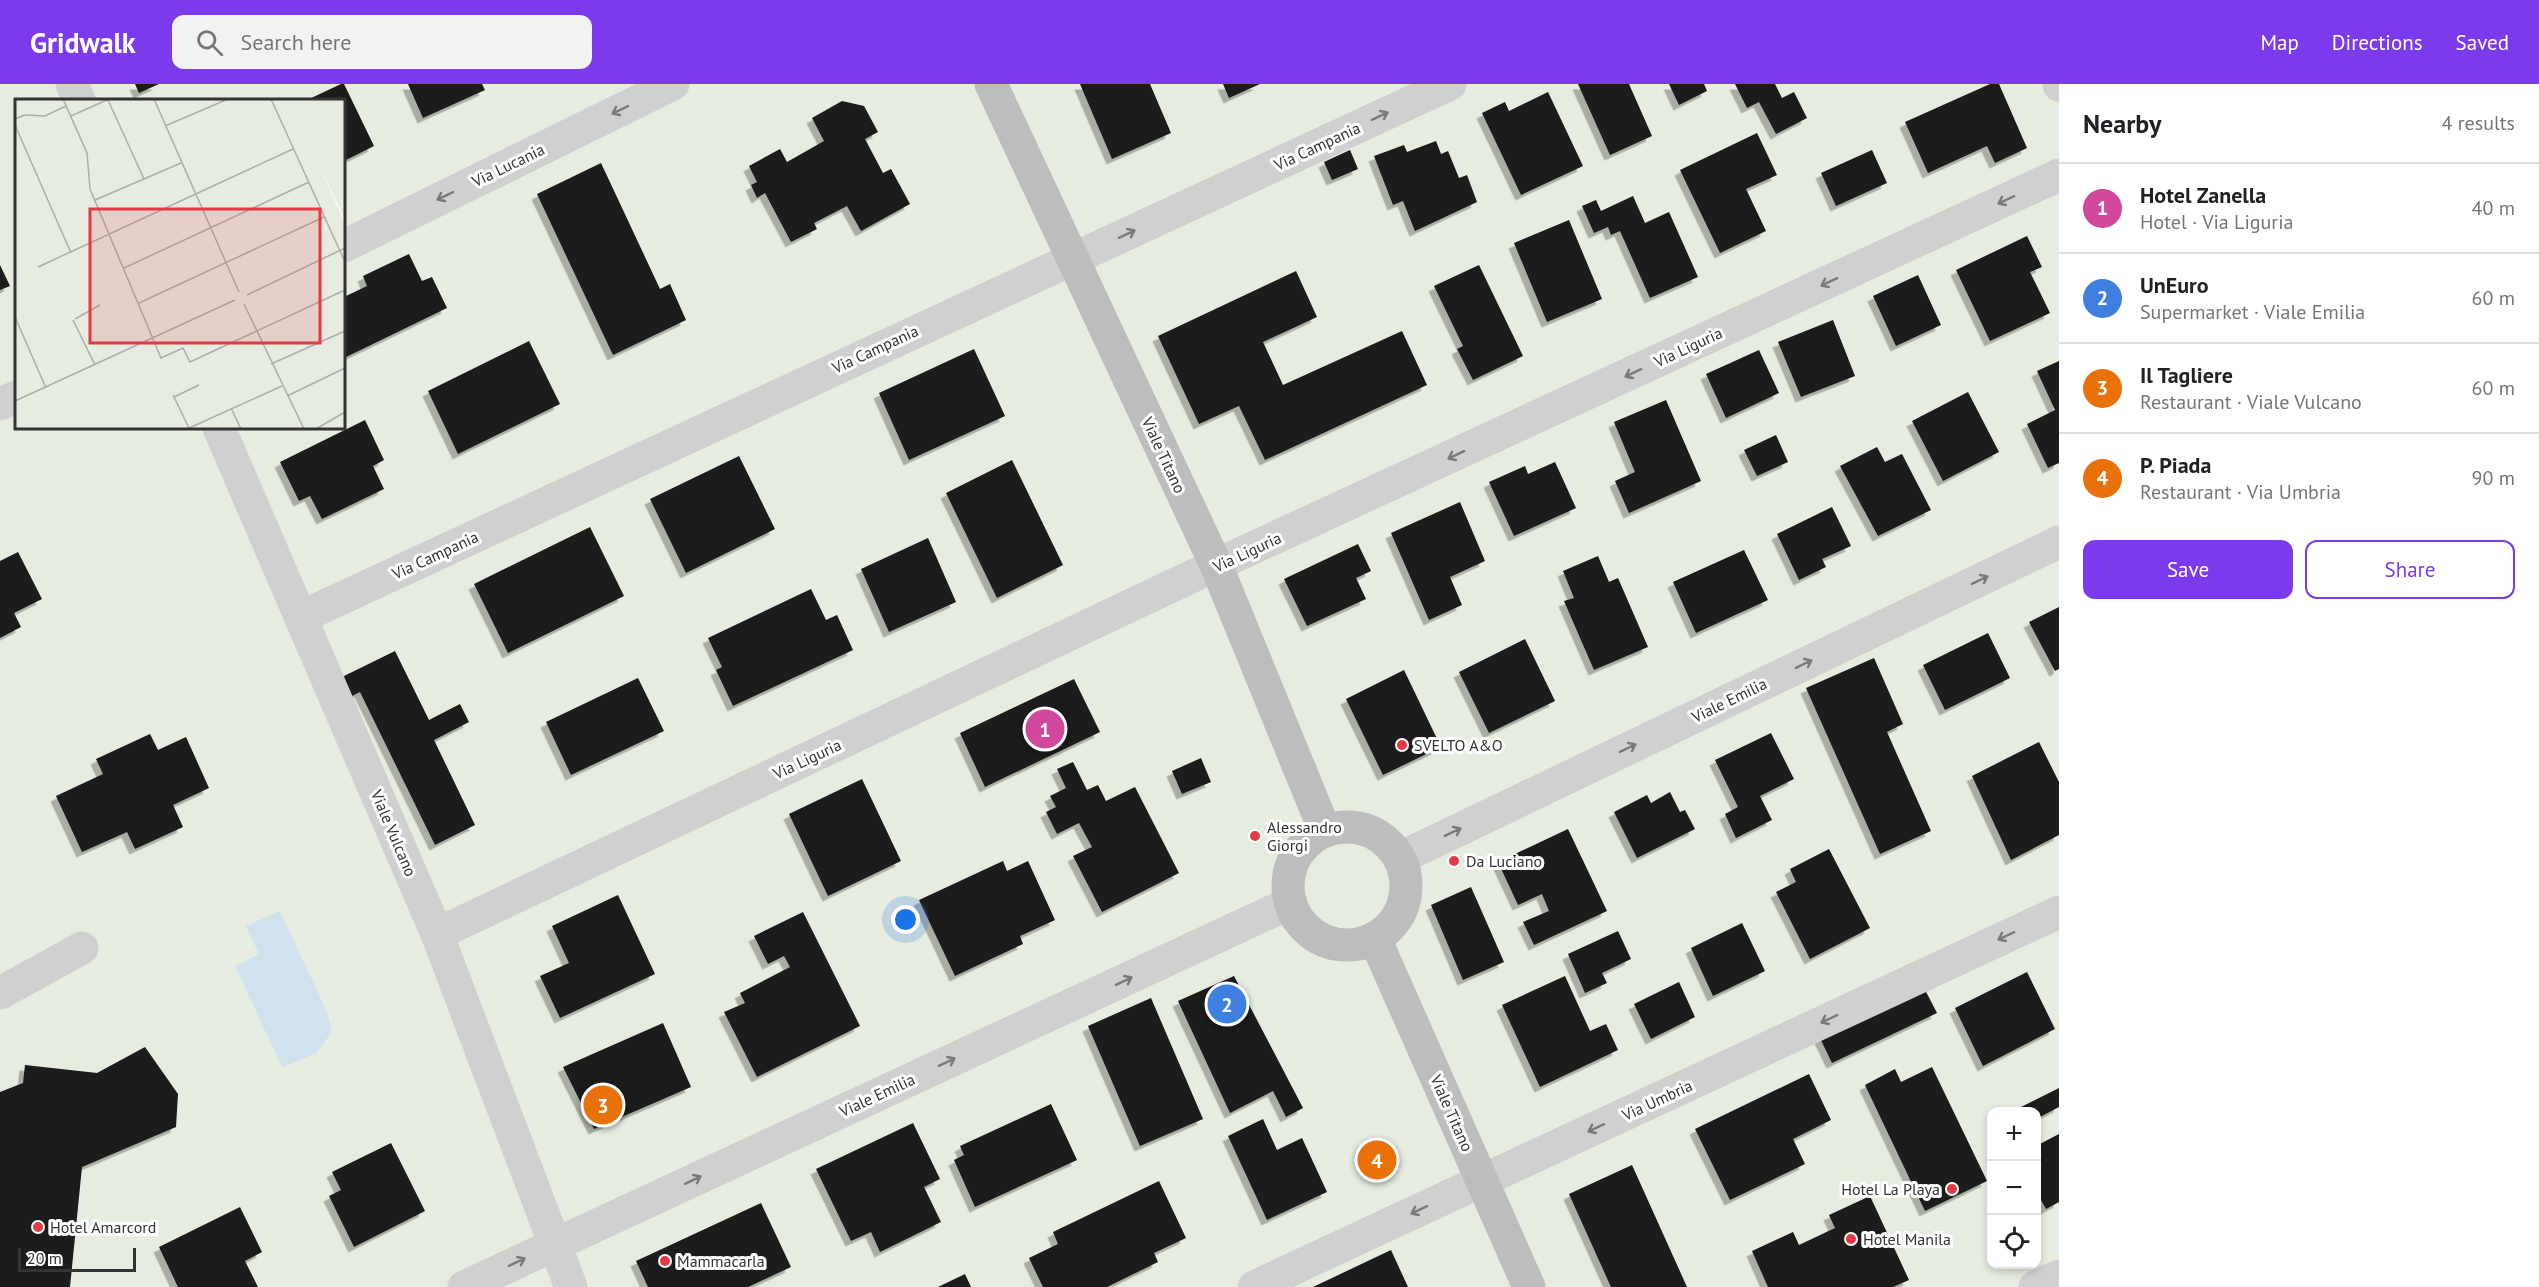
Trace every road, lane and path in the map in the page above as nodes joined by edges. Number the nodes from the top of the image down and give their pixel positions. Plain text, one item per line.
1 (72, 84) edge
2 (673, 84) edge
3 (991, 84) edge
4 (1450, 84) edge
5 (79, 99) edge
6 (2059, 175) edge
7 (345, 246) edge
8 (1074, 259) junction
9 (15, 397) edge
10 (0, 404) edge
11 (219, 429) edge
12 (2059, 542) edge
13 (1216, 565) junction
14 (302, 617) junction
15 (1325, 831) junction
16 (1400, 858) junction
17 (1290, 903) junction
18 (2059, 912) edge
19 (437, 934) junction
20 (1374, 939) junction
21 (82, 948) dead end
22 (0, 993) edge
23 (1482, 1181) junction
24 (553, 1245) junction
25 (2059, 1276) edge
26 (464, 1287) edge
27 (571, 1287) edge
28 (1254, 1287) edge
29 (1529, 1287) edge
30 (2035, 1287) edge

1 - 5 street
2 -> 7 street, Via Lucania
3 - 8 street, Viale Titano
8 -> 4 street, Via Campania
6 -> 13 street, Via Liguria
8 - 13 street, Viale Titano
8 - 14 street, Via Campania
9 - 10 street
11 - 14 street, Viale Vulcano
16 -> 12 street, Viale Emilia
13 - 15 street, Viale Titano
13 - 19 street, Via Liguria
14 - 19 street, Viale Vulcano
15 - 16 street
15 - 17 street
16 - 20 street
17 - 20 street
24 -> 17 street, Viale Emilia
18 -> 23 street, Via Umbria
19 - 24 street, Viale Vulcano
20 - 23 street, Viale Titano
21 - 22 street
23 -> 28 street, Via Umbria
23 - 29 street, Viale Titano
26 -> 24 street, Viale Emilia
24 - 27 street
25 - 30 street

